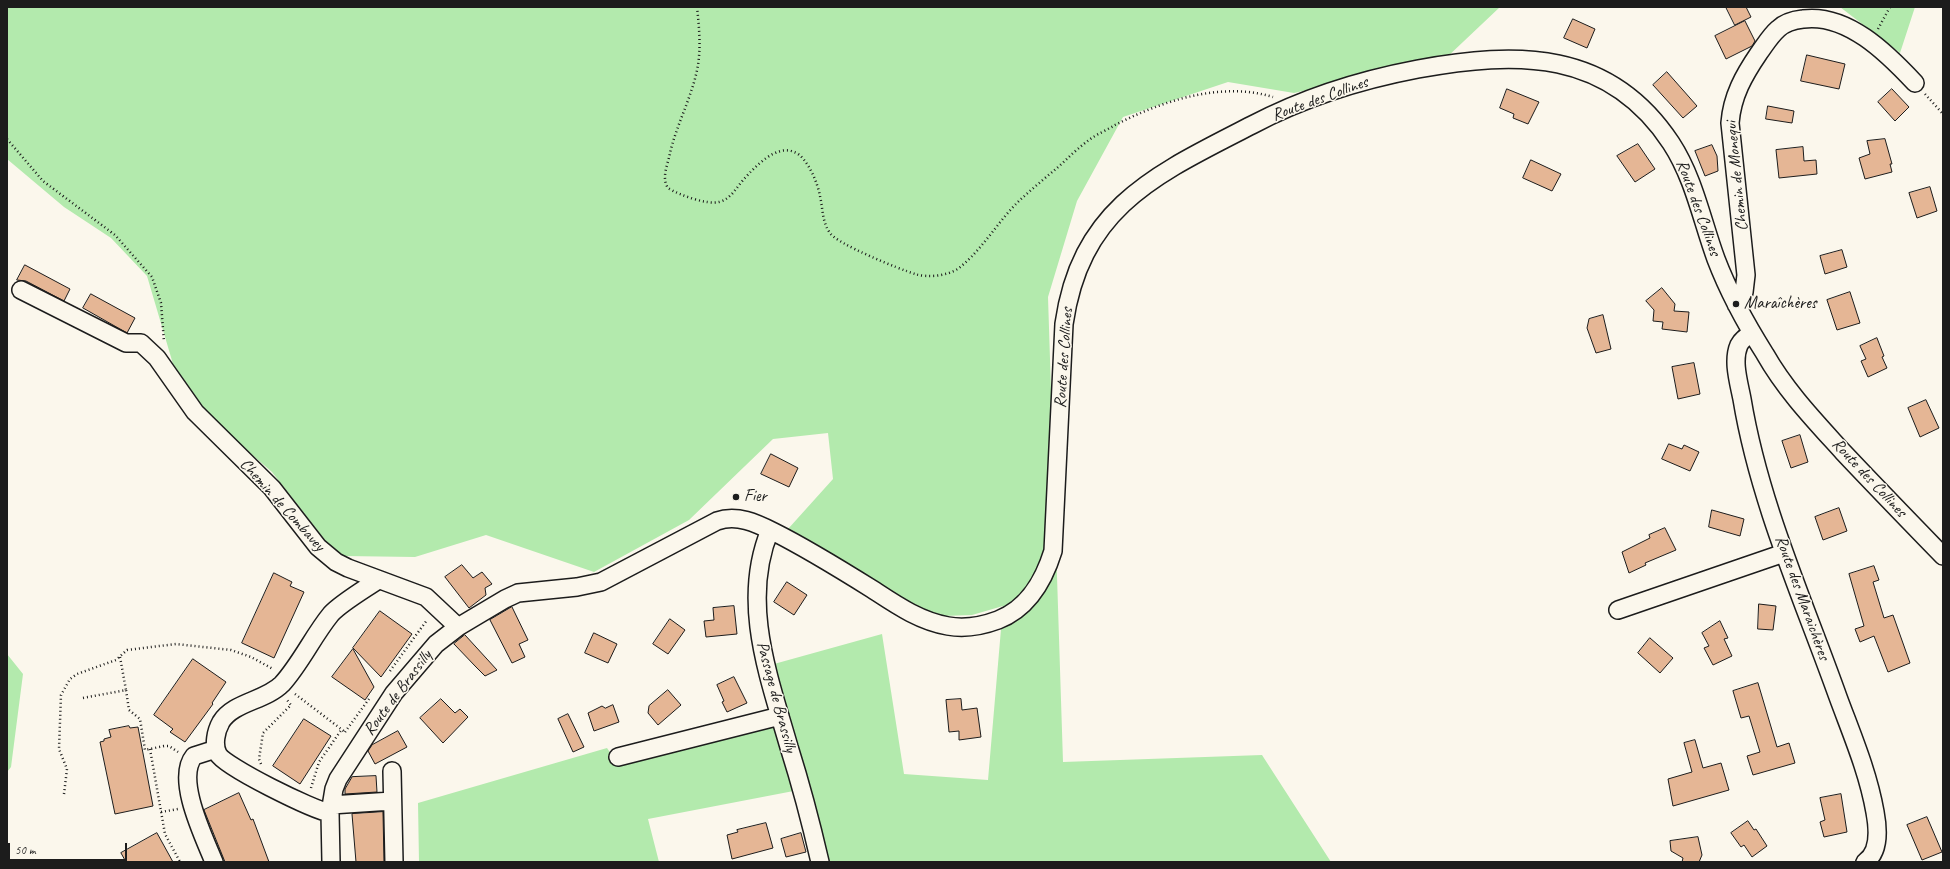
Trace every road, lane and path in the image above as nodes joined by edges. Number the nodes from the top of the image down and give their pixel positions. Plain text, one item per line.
1 (697, 7) edge
2 (1890, 7) edge
3 (1870, 41) junction
4 (1915, 83) joint
5 (1288, 106) junction
6 (1943, 114) edge
7 (7, 139) edge
8 (21, 290) dead end
9 (1736, 304) junction
10 (1752, 333) junction
11 (157, 358) junction
12 (770, 530) junction
13 (1784, 553) junction
14 (1943, 556) edge
15 (378, 580) junction
16 (1618, 610) dead end
17 (458, 627) junction
18 (120, 656) junction
19 (281, 681) junction
20 (126, 690) junction
21 (83, 698) dead end
22 (780, 716) junction
23 (342, 729) junction
24 (360, 744) junction
25 (150, 749) junction
26 (216, 749) junction
27 (194, 756) junction
28 (618, 758) dead end
29 (392, 771) dead end
30 (263, 782) junction
31 (64, 794) dead end
32 (392, 801) junction
33 (304, 804) junction
34 (330, 809) junction
35 (180, 862) edge
36 (214, 862) edge
37 (331, 862) edge
38 (394, 862) edge
39 (820, 862) edge
40 (1865, 862) edge

1 - 5 path
2 - 3 path
3 - 4 street, Chemin de Monequi
3 - 9 street, Chemin de Monequi
4 - 6 path
5 - 9 street, Route des Collines
5 - 12 street, Route des Collines
7 - 11 path
8 - 11 street, Chemin de Combavey
9 - 10 street, Route des Collines
10 - 13 street, Route des Maraichères
10 - 14 street, Route des Collines
11 - 15 street, Chemin de Combavey
12 - 17 street, Route de Brassilly
12 - 22 street, Passage de Brassilly
13 - 16 street
13 - 40 street, Route des Maraichères
15 - 17 street, Chemin de Combavey
15 - 19 street
17 - 24 street, Route de Brassilly
18 - 19 path
18 - 20 path
18 - 31 path
19 - 23 path
19 - 26 street
19 - 30 path
20 - 21 path
20 - 25 path
22 - 28 street
22 - 39 street, Passage de Brassilly
23 - 24 path
23 - 33 path
24 - 34 street, Route de Brassilly
25 - 27 path
25 - 35 path
26 - 27 street
26 - 30 street
27 - 36 street
29 - 32 street
30 - 33 street
32 - 34 street
32 - 38 street
33 - 34 street
34 - 37 street, Route de Brassilly

